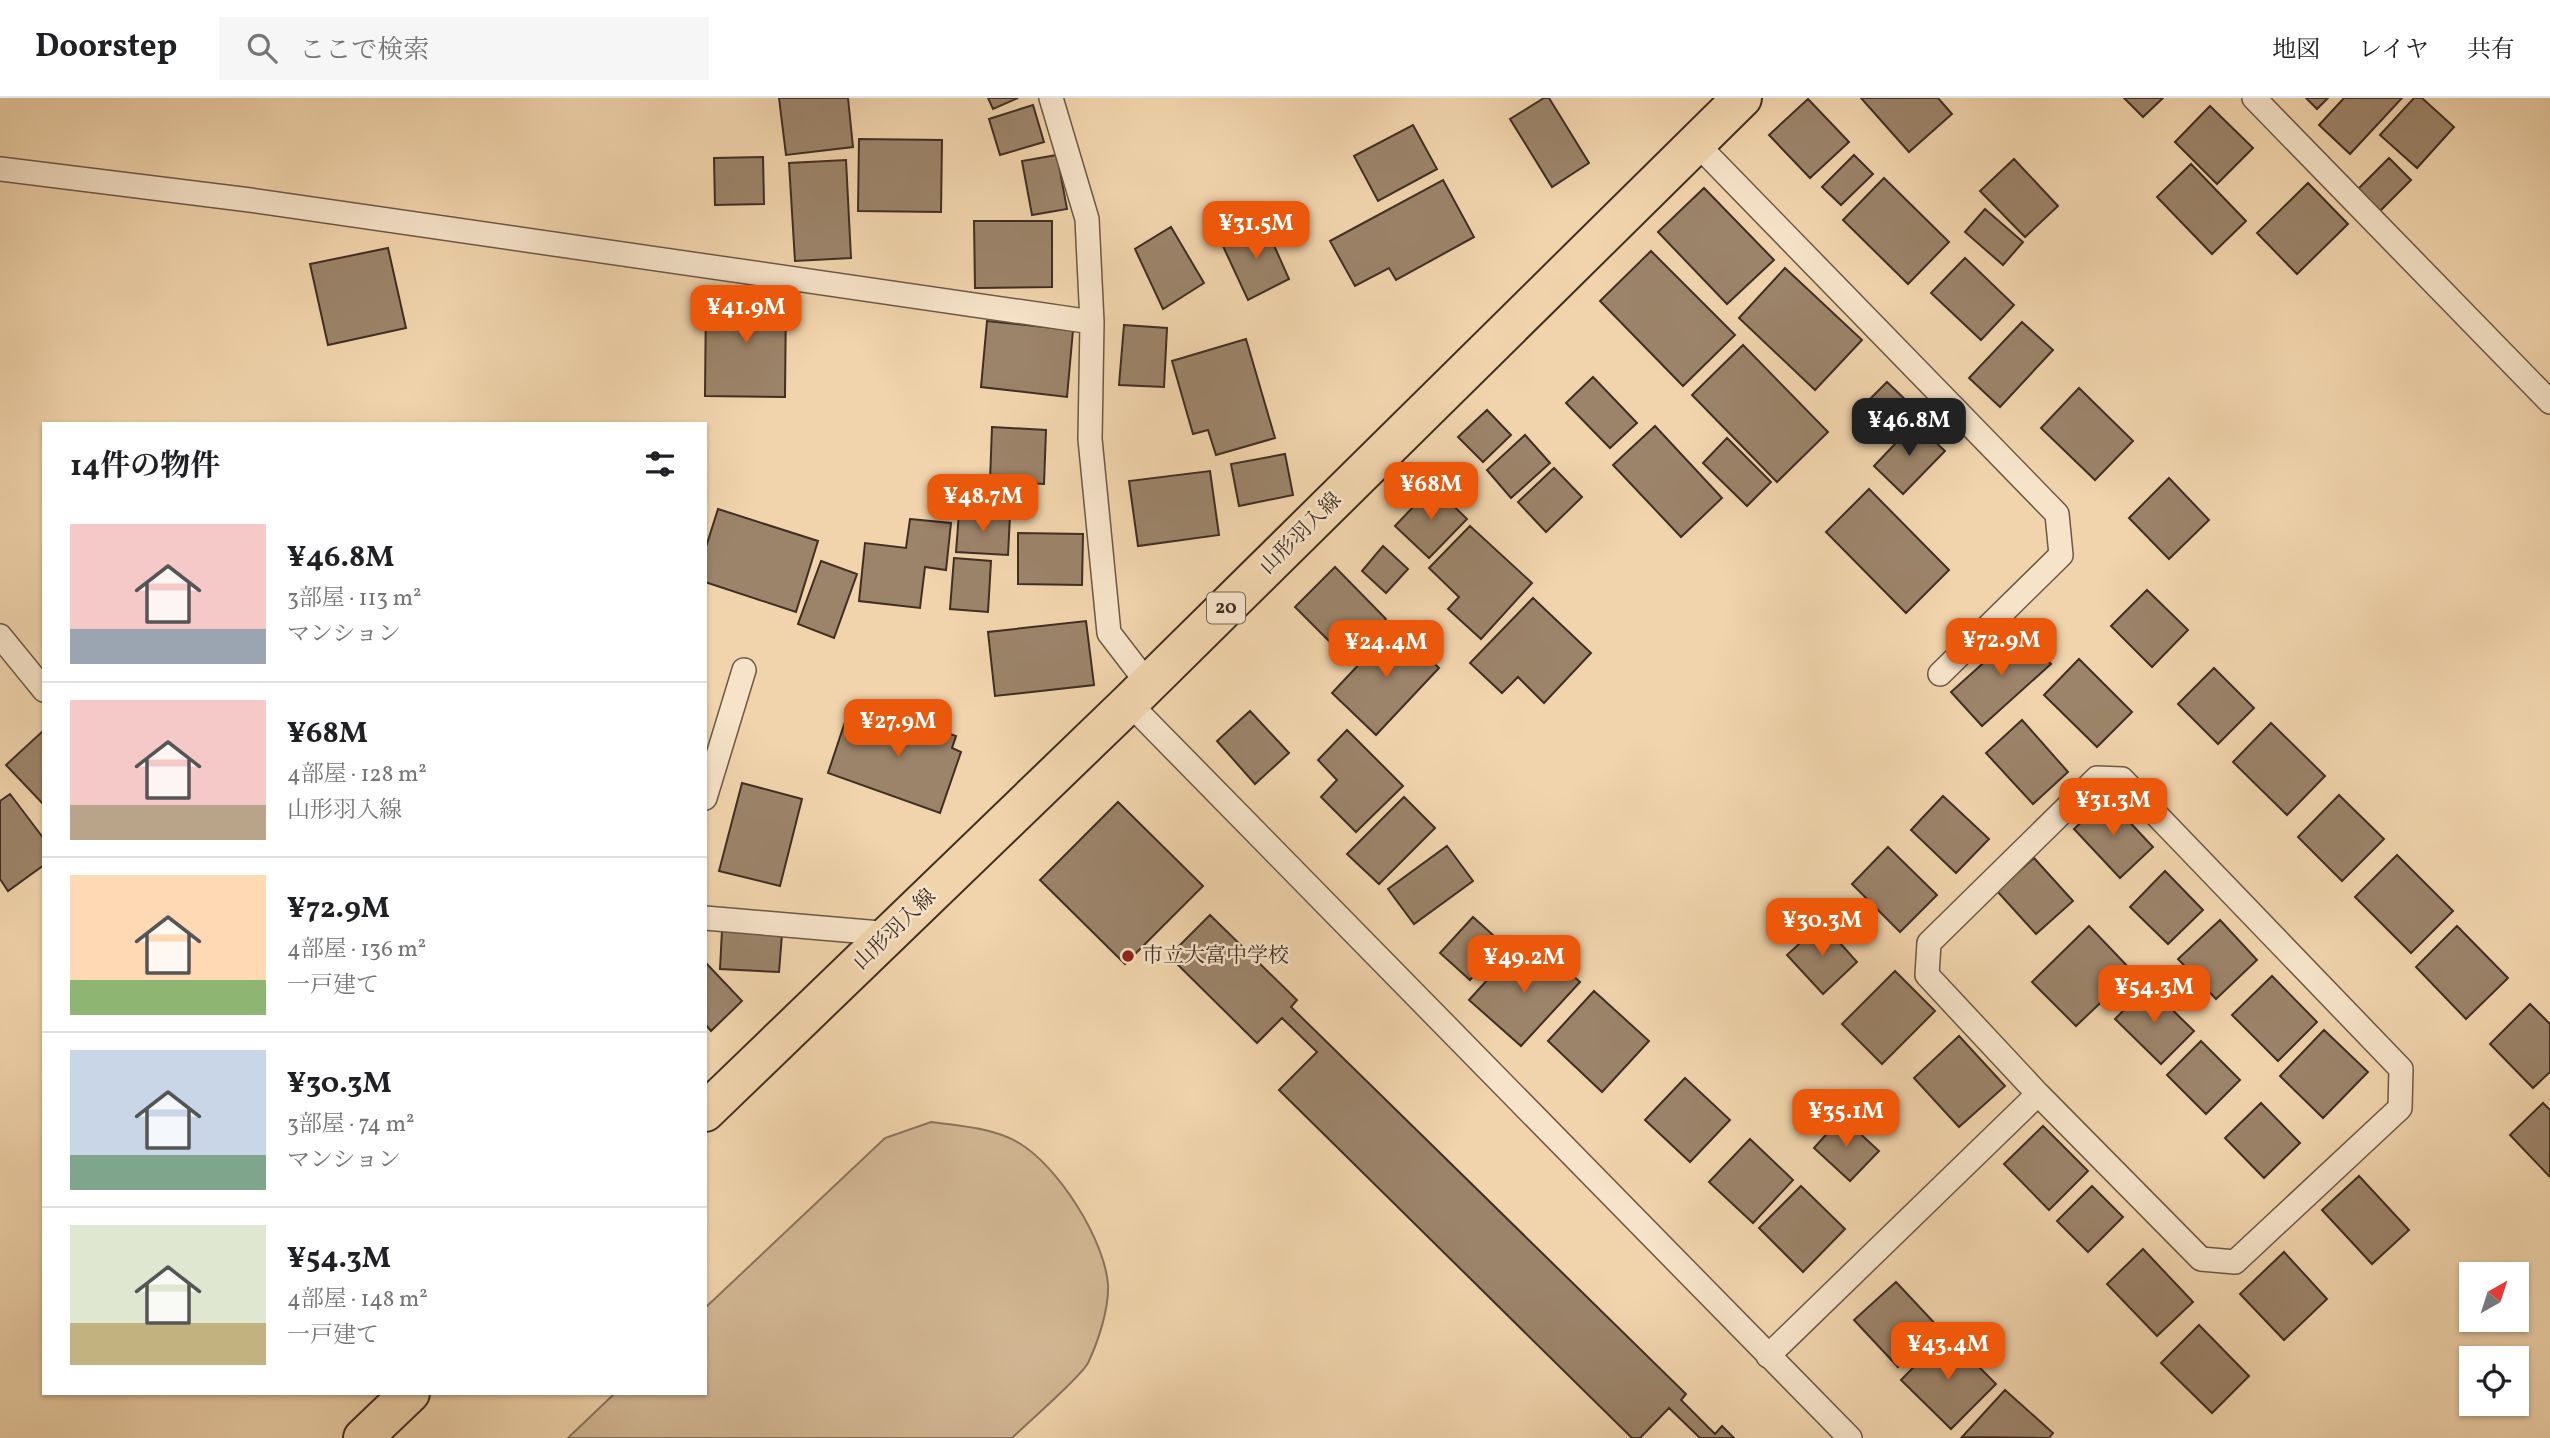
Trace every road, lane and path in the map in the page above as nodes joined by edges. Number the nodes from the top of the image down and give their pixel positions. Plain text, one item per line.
1 (1051, 98) edge
2 (1742, 98) edge
3 (2253, 98) edge
4 (1696, 144) junction
5 (0, 169) edge
6 (1092, 322) junction
7 (2550, 402) edge
8 (0, 636) edge
9 (744, 670) dead end
10 (1940, 674) dead end
11 (42, 688) edge
12 (1139, 694) junction
13 (707, 791) edge
14 (707, 918) edge
15 (892, 934) junction
16 (2038, 1094) junction
17 (707, 1110) edge
18 (1768, 1356) junction
19 (408, 1395) edge
20 (363, 1438) edge
21 (1850, 1438) edge

1 - 6 lane
2 - 4 main road, 山形羽入線 / 20
3 - 7 lane
4 - 10 lane
4 - 12 main road, 山形羽入線 / 20
5 - 6 lane
6 - 12 lane
8 - 11 lane
9 - 13 lane
12 - 15 main road, 山形羽入線 / 20
12 - 18 lane
14 - 15 lane
15 - 17 main road, 山形羽入線 / 20
16 - 16 lane
16 - 18 lane
18 - 21 lane
19 - 20 main road

